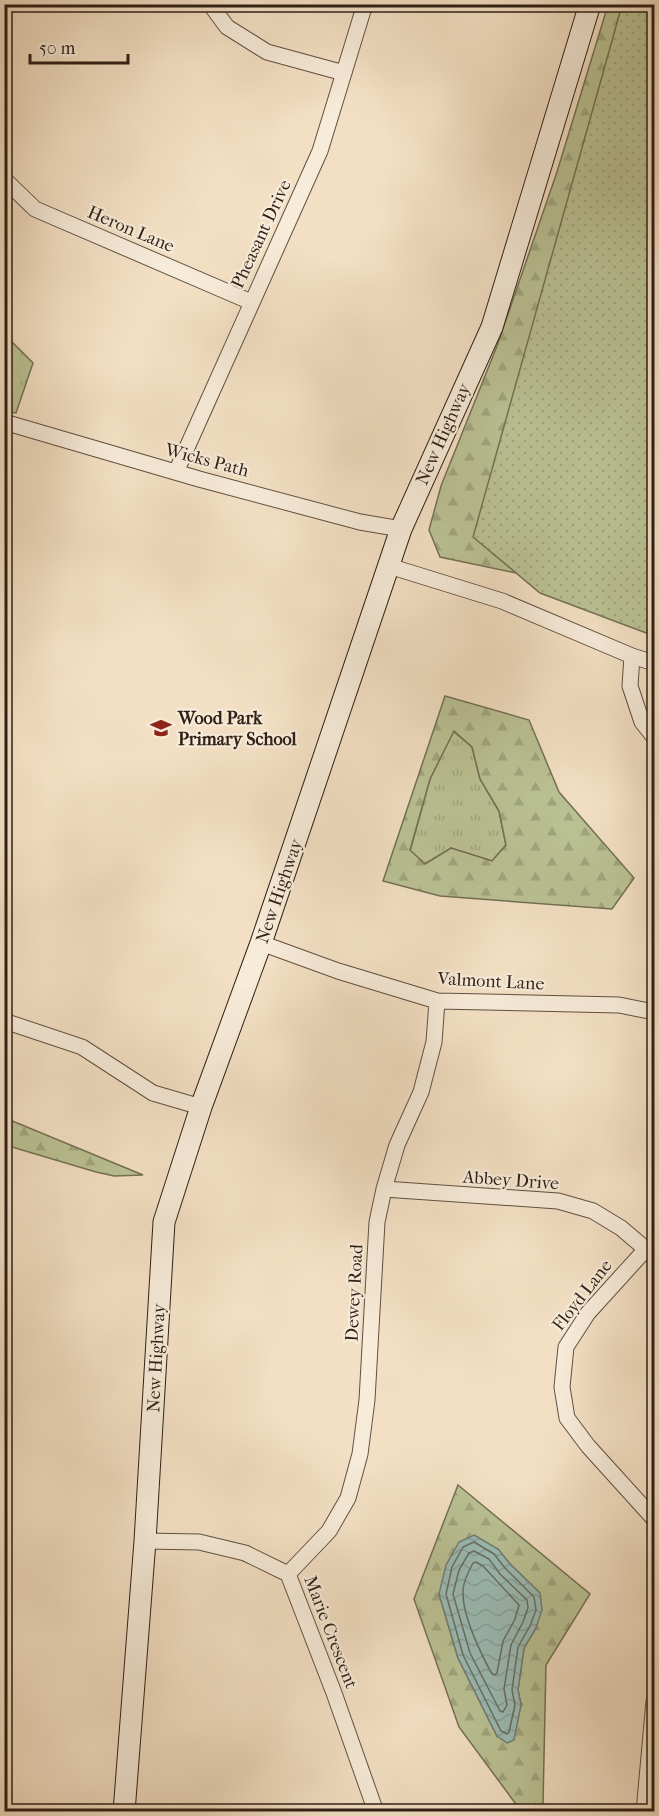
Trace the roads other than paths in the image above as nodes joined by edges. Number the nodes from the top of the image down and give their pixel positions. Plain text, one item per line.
1 (210, 4) edge
2 (365, 4) edge
3 (590, 4) edge
4 (344, 73) junction
5 (4, 179) edge
6 (251, 302) junction
7 (4, 422) edge
8 (176, 472) junction
9 (401, 529) junction
10 (389, 566) junction
11 (632, 656) junction
12 (654, 663) edge
13 (654, 737) edge
14 (261, 943) junction
15 (437, 1001) junction
16 (654, 1012) edge
17 (4, 1021) edge
18 (201, 1107) junction
19 (384, 1189) junction
20 (650, 1253) edge
21 (654, 1519) edge
22 (144, 1541) junction
23 (288, 1574) junction
24 (654, 1701) edge
25 (124, 1812) edge
26 (376, 1812) edge
27 (644, 1812) edge

1 - 4 street
2 - 4 street, Pheasant Drive
3 - 9 street, New Highway
4 - 6 street, Pheasant Drive
5 - 6 street, Heron Lane
6 - 8 street, Pheasant Drive
7 - 8 street, Wicks Path
8 - 9 street, Wicks Path
9 - 10 street, New Highway
10 - 11 street
10 - 14 street, New Highway
11 - 12 street
11 - 13 street
14 - 15 street, Valmont Lane
14 - 18 street, New Highway
15 - 16 street, Valmont Lane
15 - 19 street, Dewey Road
17 - 18 street
18 - 22 street, New Highway
19 - 20 street, Abbey Drive
19 - 23 street, Dewey Road
20 - 21 street, Floyd Lane
22 - 23 street, Marie Crescent
22 - 25 street, New Highway
23 - 26 street, Marie Crescent
24 - 27 street

